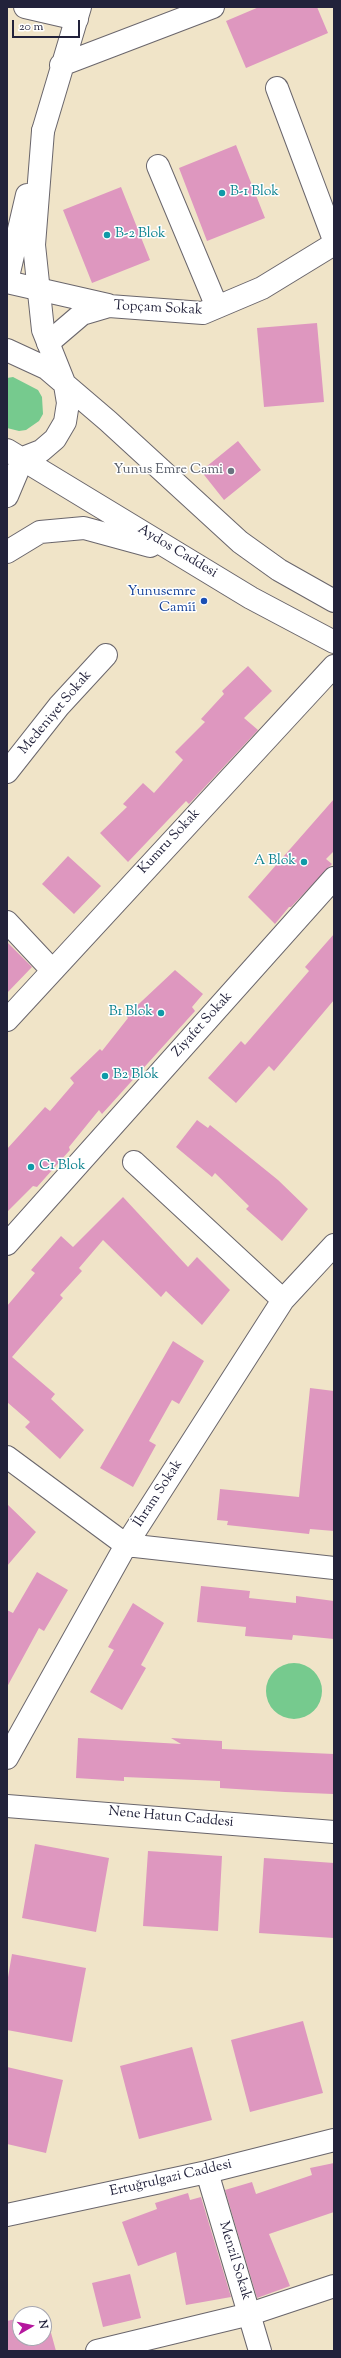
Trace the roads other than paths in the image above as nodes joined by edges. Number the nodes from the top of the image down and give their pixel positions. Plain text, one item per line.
1 (25, 7) edge
2 (213, 7) edge
3 (79, 13) edge
4 (62, 65) junction
5 (278, 88) dead end
6 (43, 131) junction
7 (158, 166) dead end
8 (334, 240) edge
9 (334, 244) edge
10 (11, 253) edge
11 (7, 281) edge
12 (38, 288) junction
13 (109, 306) junction
14 (217, 307) junction
15 (48, 343) junction
16 (7, 350) edge
17 (65, 384) junction
18 (15, 454) edge
19 (7, 496) edge
20 (7, 552) edge
21 (191, 560) junction
22 (334, 601) edge
23 (334, 642) edge
24 (106, 655) dead end
25 (334, 666) edge
26 (7, 772) edge
27 (334, 878) edge
28 (7, 922) edge
29 (52, 970) junction
30 (7, 1020) edge
31 (134, 1162) dead end
32 (7, 1244) edge
33 (334, 1245) edge
34 (283, 1300) junction
35 (7, 1457) edge
36 (126, 1545) junction
37 (334, 1568) edge
38 (7, 1758) edge
39 (7, 1806) edge
40 (334, 1832) edge
41 (334, 2140) edge
42 (207, 2172) junction
43 (7, 2215) edge
44 (334, 2286) edge
45 (250, 2314) junction
46 (104, 2350) edge
47 (260, 2351) edge

1 - 3 street
2 - 4 street
3 - 4 street
4 - 6 street
5 - 8 street
6 - 10 street
6 - 12 street
7 - 14 street
9 - 14 street, Topçam Sokak
10 - 11 street
11 - 12 street
12 - 13 street
12 - 15 street
13 - 14 street, Topçam Sokak
13 - 15 street, Topçam Sokak
15 - 17 street
16 - 17 street
17 - 18 street
17 - 22 street
18 - 19 street
18 - 21 street, Aydos Caddesi
20 - 21 street
21 - 23 street, Aydos Caddesi
24 - 26 street, Medeniyet Sokak
25 - 29 street, Kumru Sokak
27 - 32 street, Ziyafet Sokak
28 - 29 street
29 - 30 street, Kumru Sokak
31 - 34 street
33 - 34 street, İhram Sokak
34 - 36 street, İhram Sokak
35 - 36 street
36 - 37 street
36 - 38 street, İhram Sokak
39 - 40 street, Nene Hatun Caddesi
41 - 42 street, Ertuğrulgazi Caddesi
42 - 43 street, Ertuğrulgazi Caddesi
42 - 45 street, Menzil Sokak
44 - 45 street
45 - 46 street
45 - 47 street, Menzil Sokak

